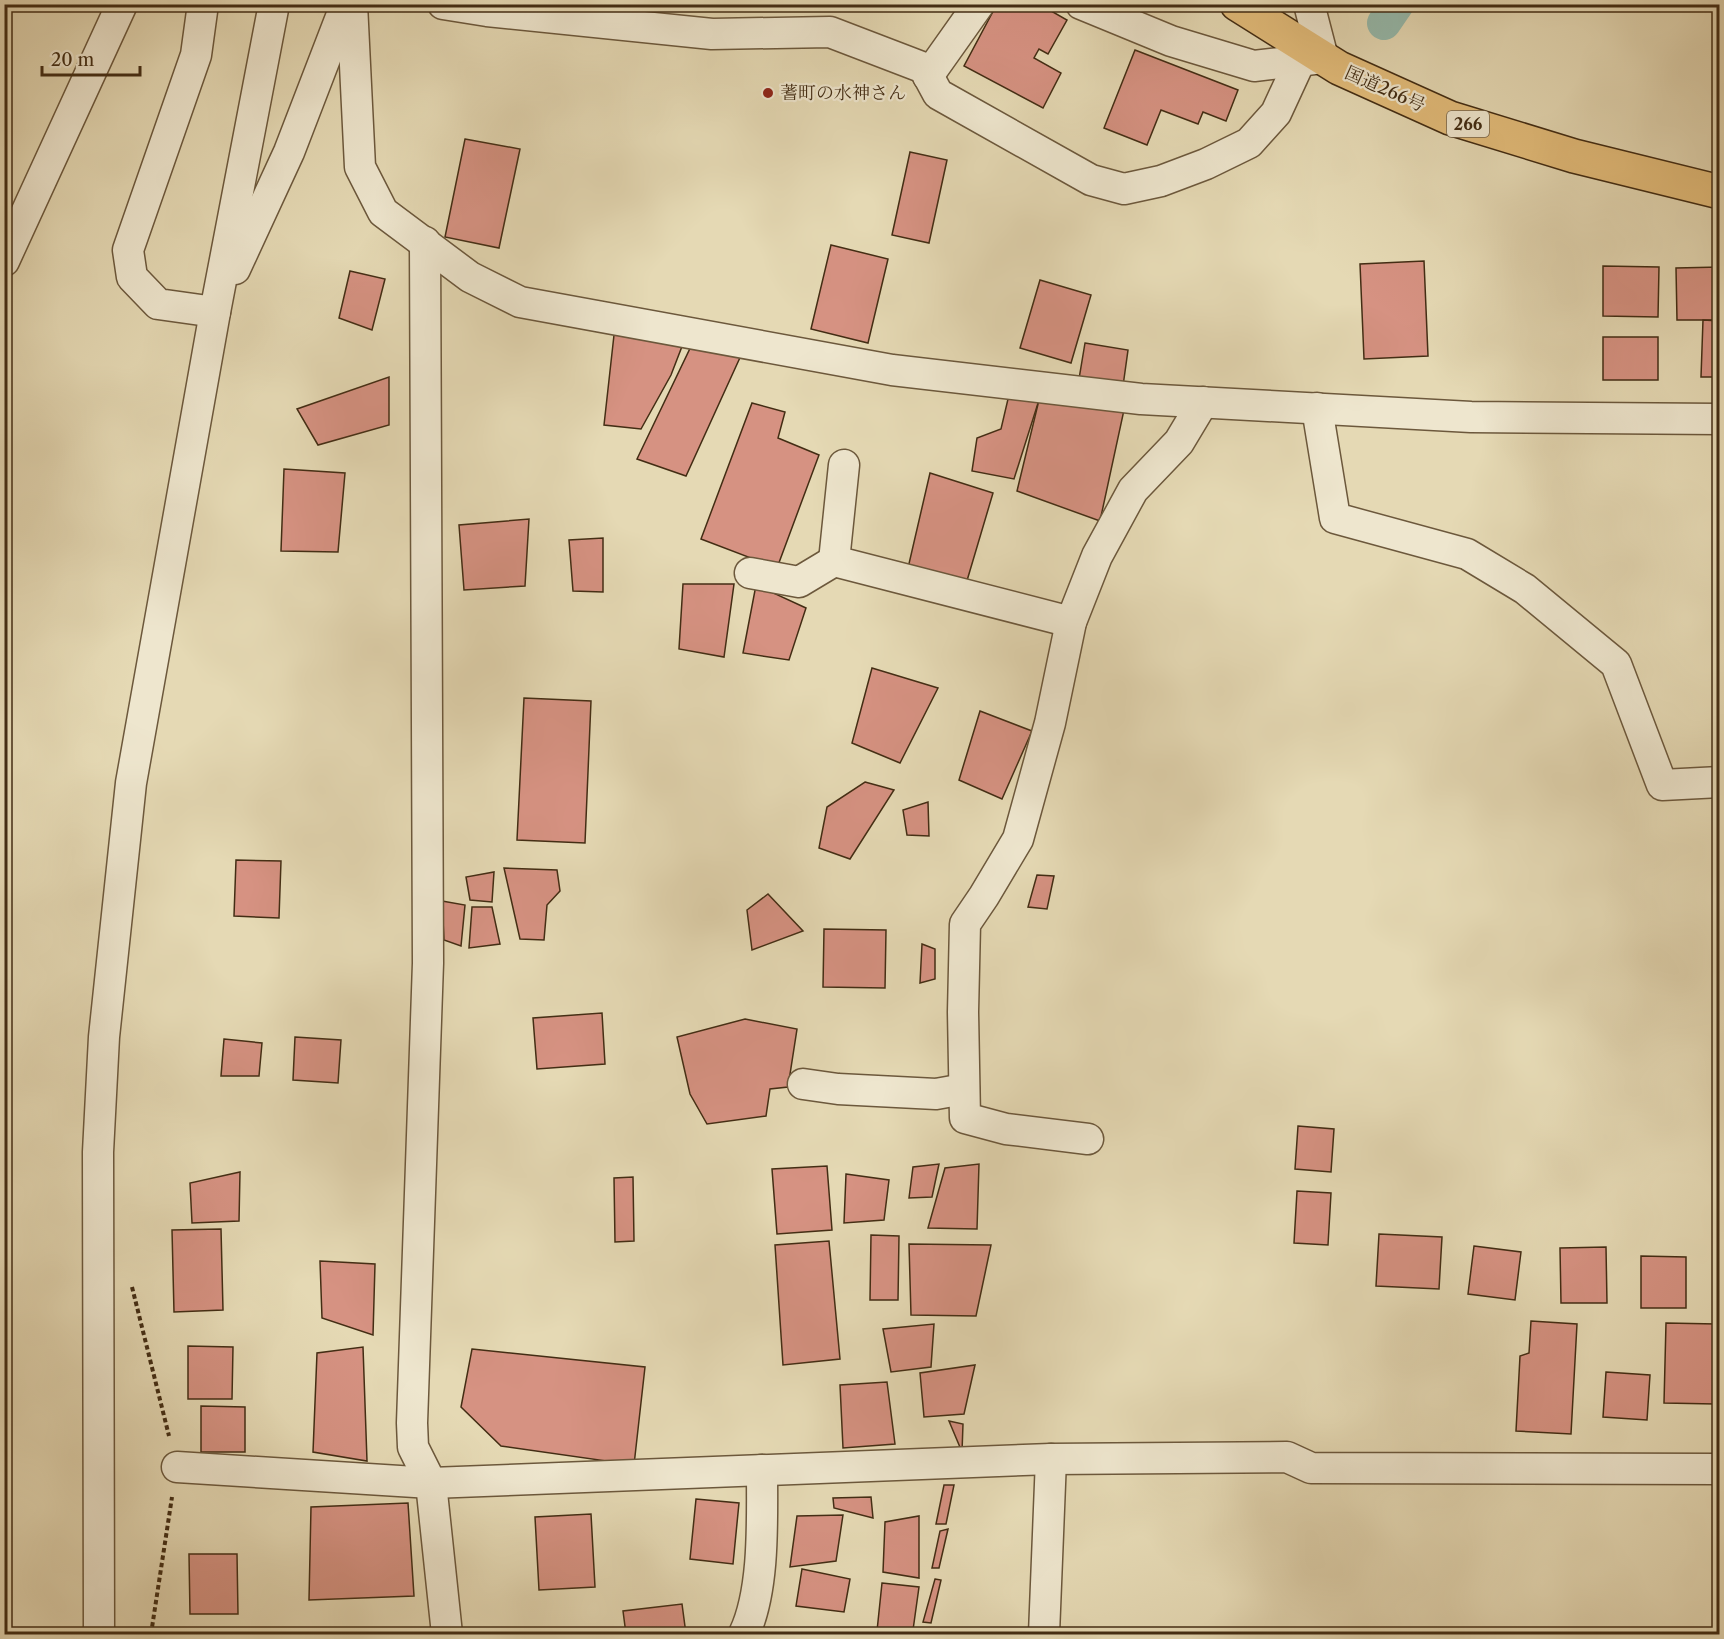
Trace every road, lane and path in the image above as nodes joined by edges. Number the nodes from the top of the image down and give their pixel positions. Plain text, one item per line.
1 (122, 4) edge
2 (203, 4) edge
3 (274, 4) edge
4 (346, 4) edge
5 (352, 4) edge
6 (443, 4) edge
7 (979, 4) edge
8 (1081, 4) edge
9 (1237, 4) edge
10 (1309, 4) edge
11 (1312, 60) junction
12 (928, 76) junction
13 (1719, 192) edge
14 (425, 242) junction
15 (4, 261) edge
16 (215, 312) junction
17 (1203, 402) junction
18 (1317, 408) junction
19 (1719, 420) edge
20 (844, 465) dead end
21 (834, 561) junction
22 (750, 573) dead end
23 (1071, 622) junction
24 (1719, 782) edge
25 (803, 1084) dead end
26 (963, 1089) junction
27 (1088, 1139) dead end
28 (129, 1276) dead end
29 (1051, 1459) junction
30 (177, 1467) junction
31 (1719, 1469) edge
32 (762, 1470) junction
33 (431, 1483) junction
34 (99, 1635) edge
35 (151, 1635) edge
36 (447, 1635) edge
37 (744, 1635) edge
38 (1044, 1635) edge

1 - 15 street
2 - 16 street
3 - 16 street
4 - 16 street
5 - 14 street
6 - 12 street
7 - 12 street
8 - 11 street
9 - 11 highway, 国道266号 / 266
10 - 11 street
11 - 12 street
11 - 13 highway, 国道266号 / 266
14 - 17 street
14 - 33 street
16 - 34 street
17 - 18 street
17 - 23 street
18 - 19 street
18 - 24 street
20 - 21 street
21 - 22 street
21 - 23 street
23 - 26 street
25 - 26 street
26 - 27 street
28 - 30 path
29 - 31 street
29 - 32 street
29 - 38 street
30 - 33 street
30 - 35 path
32 - 33 street
32 - 37 street
33 - 36 street

